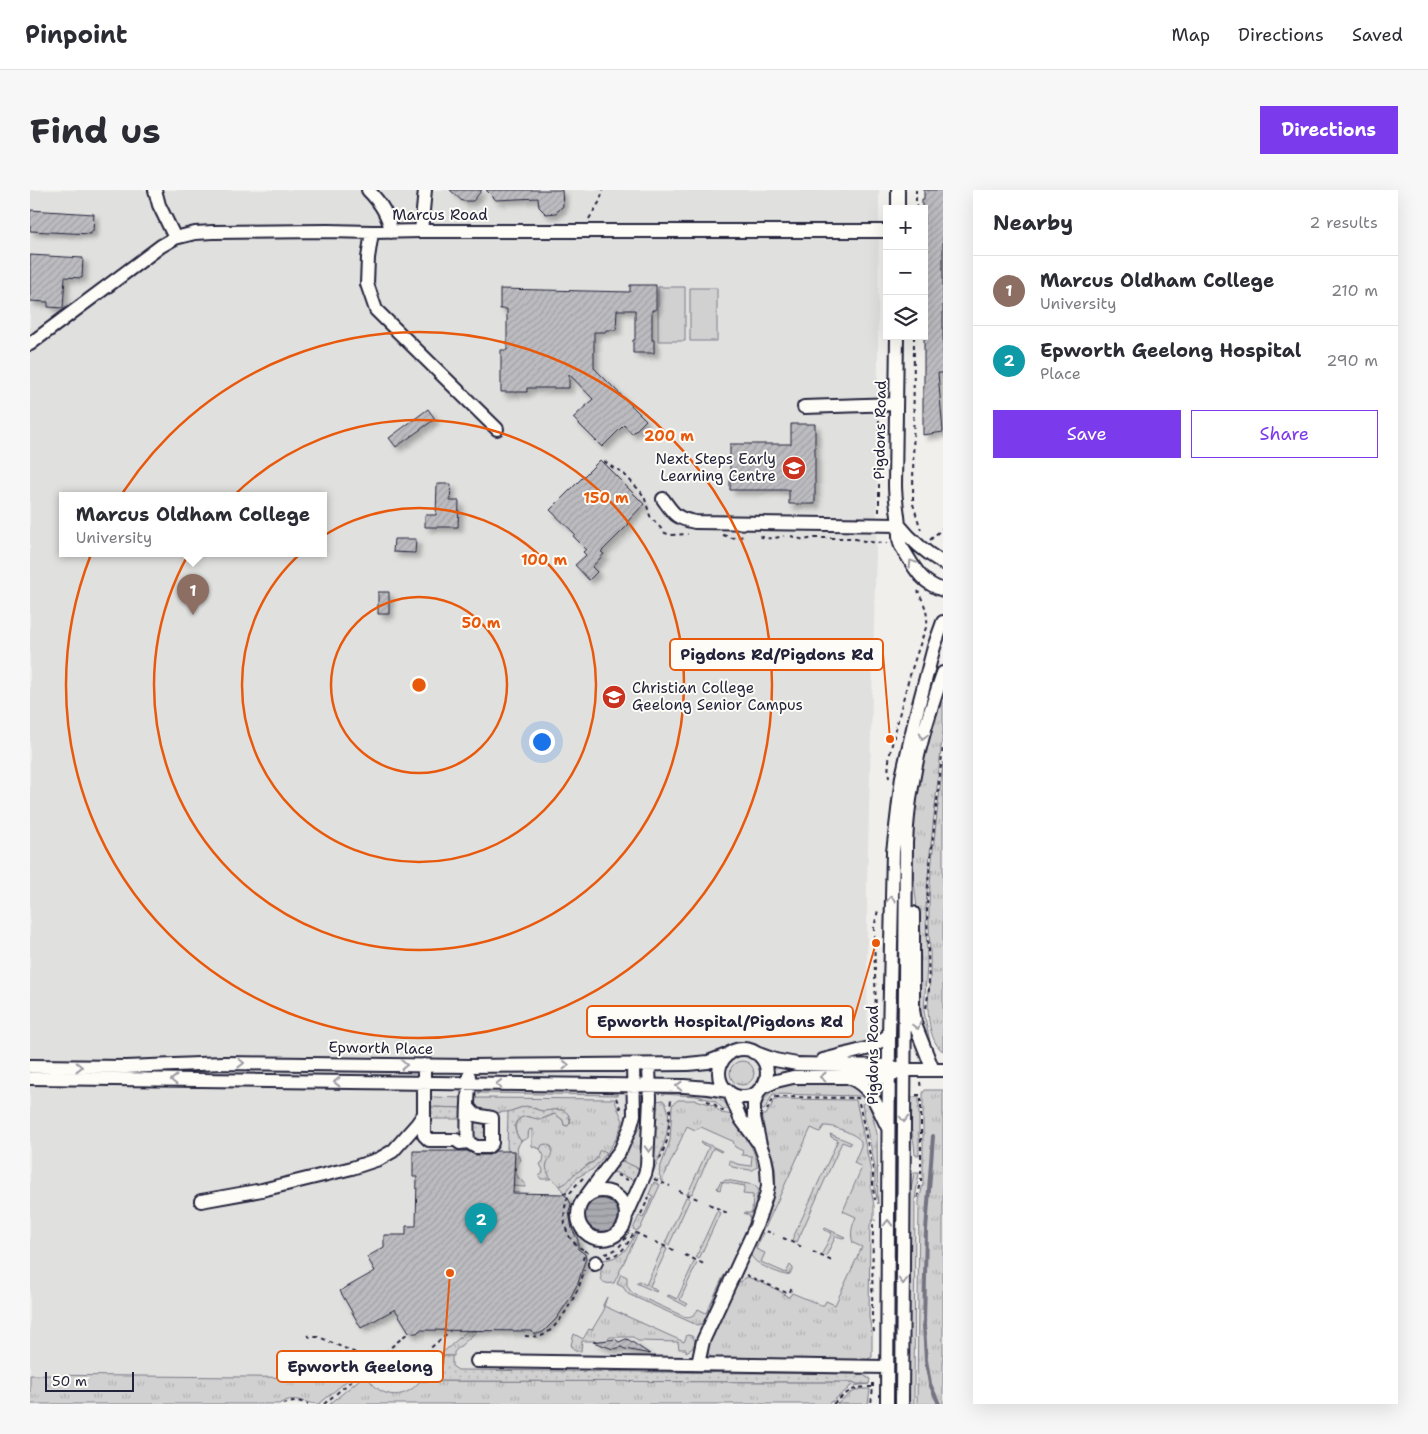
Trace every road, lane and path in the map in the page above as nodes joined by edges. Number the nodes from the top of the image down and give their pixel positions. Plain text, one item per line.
1 (155, 190) edge
2 (368, 190) edge
3 (425, 190) edge
4 (603, 190) edge
5 (898, 190) edge
6 (916, 190) edge
7 (898, 205) edge
8 (916, 205) edge
9 (421, 231) junction
10 (587, 231) junction
11 (883, 231) edge
12 (372, 232) junction
13 (391, 232) junction
14 (175, 238) junction
15 (897, 340) edge
16 (914, 340) edge
17 (30, 344) edge
18 (896, 404) junction
19 (804, 407) dead end
20 (879, 412) dead end
21 (497, 428) dead end
22 (604, 461) dead end
23 (663, 498) dead end
24 (879, 519) dead end
25 (899, 525) junction
26 (690, 533) dead end
27 (720, 534) dead end
28 (758, 535) dead end
29 (746, 536) dead end
30 (923, 536) dead end
31 (876, 543) dead end
32 (943, 563) edge
33 (943, 590) edge
34 (943, 622) edge
35 (943, 673) edge
36 (943, 746) edge
37 (906, 856) junction
38 (926, 1009) dead end
39 (890, 1036) junction
40 (753, 1052) junction
41 (729, 1054) junction
42 (424, 1065) junction
43 (633, 1065) junction
44 (650, 1065) junction
45 (801, 1065) junction
46 (30, 1066) edge
47 (469, 1066) junction
48 (904, 1070) junction
49 (938, 1070) edge
50 (889, 1071) junction
51 (846, 1077) junction
52 (30, 1078) edge
53 (424, 1084) junction
54 (469, 1084) junction
55 (633, 1086) junction
56 (650, 1086) junction
57 (760, 1089) junction
58 (729, 1092) junction
59 (921, 1095) dead end
60 (664, 1098) dead end
61 (676, 1098) dead end
62 (706, 1101) dead end
63 (469, 1108) junction
64 (731, 1112) dead end
65 (765, 1113) dead end
66 (424, 1114) junction
67 (889, 1130) junction
68 (468, 1142) junction
69 (760, 1145) junction
70 (610, 1172) dead end
71 (652, 1178) dead end
72 (627, 1180) dead end
73 (670, 1186) dead end
74 (679, 1191) dead end
75 (563, 1194) dead end
76 (570, 1194) dead end
77 (586, 1197) junction
78 (700, 1200) dead end
79 (201, 1201) dead end
80 (708, 1204) dead end
81 (876, 1205) dead end
82 (916, 1208) dead end
83 (627, 1214) junction
84 (729, 1214) dead end
85 (876, 1219) dead end
86 (646, 1238) dead end
87 (783, 1238) dead end
88 (655, 1242) dead end
89 (804, 1248) dead end
90 (585, 1250) dead end
91 (676, 1251) dead end
92 (813, 1252) dead end
93 (685, 1256) dead end
94 (834, 1262) dead end
95 (592, 1263) junction
96 (706, 1265) dead end
97 (743, 1276) dead end
98 (792, 1286) dead end
99 (450, 1330) dead end
100 (409, 1332) dead end
101 (874, 1332) dead end
102 (307, 1335) dead end
103 (525, 1336) dead end
104 (374, 1361) junction
105 (476, 1361) dead end
106 (698, 1364) junction
107 (887, 1367) junction
108 (873, 1381) dead end
109 (872, 1387) junction
110 (283, 1404) edge
111 (308, 1404) edge
112 (324, 1404) edge
113 (833, 1404) edge
114 (871, 1404) edge
115 (887, 1404) edge
116 (902, 1404) edge

1 - 14 street
2 - 13 street
3 - 9 street
4 - 10 path
5 - 7 street
6 - 8 path
9 - 10 street, Marcus Road
9 - 13 street, Marcus Road
10 - 11 street, Marcus Road
12 - 13 street, Marcus Road
12 - 14 street, Marcus Road
12 - 21 street
14 - 17 street, Marcus Road
15 - 18 street, Pigdons Road
16 - 30 path
18 - 19 street
18 - 25 street, Pigdons Road
20 - 24 path
22 - 26 path
23 - 25 street
25 - 32 street
33 -> 25 street, Pigdons Road
27 - 29 path
28 - 31 path
39 -> 34 street, Pigdons Road
35 -> 37 street, Pigdons Road
36 - 38 path
37 - 48 street, Pigdons Road
37 -> 49 street
39 - 45 street
39 - 50 street, Pigdons Road
40 - 41 street
40 - 45 street
40 - 57 street
41 - 44 street, Epworth Place
41 - 58 street
46 -> 42 street, Epworth Place
42 - 47 street, Epworth Place
42 - 53 street
43 - 44 street, Epworth Place
47 -> 43 street, Epworth Place
43 - 55 street
44 - 56 street
45 - 50 street
47 - 54 street
48 - 49 street
48 - 50 street
48 -> 116 street, Pigdons Road
50 - 51 street
50 - 67 street, Pigdons Road
51 -> 57 street
51 - 67 street
53 -> 52 street
53 - 54 street
53 - 66 street
55 -> 54 street
54 - 63 street
55 - 56 street
55 - 77 street
58 -> 56 street
56 -> 83 street
57 - 58 street
57 - 69 street
58 - 69 street
59 - 82 path
60 - 61 path
62 - 64 path
63 - 68 street
63 - 68 street
65 - 81 path
66 - 68 street
66 - 79 street
107 -> 67 street, Pigdons Road
69 - 106 street
70 - 72 path
71 - 73 path
74 - 78 path
75 - 76 path
77 - 83 street
77 - 83 street
80 - 84 path
85 - 101 path
86 - 95 path
87 - 89 path
88 - 91 path
90 - 95 path
92 - 94 path
93 - 96 path
95 - 103 path
97 - 98 path
99 - 104 path
100 - 104 path
102 - 104 path
104 - 112 path
105 - 106 street
106 - 107 street
107 - 115 street, Pigdons Road
108 - 109 path
109 - 113 path
109 - 114 path
110 - 111 path

